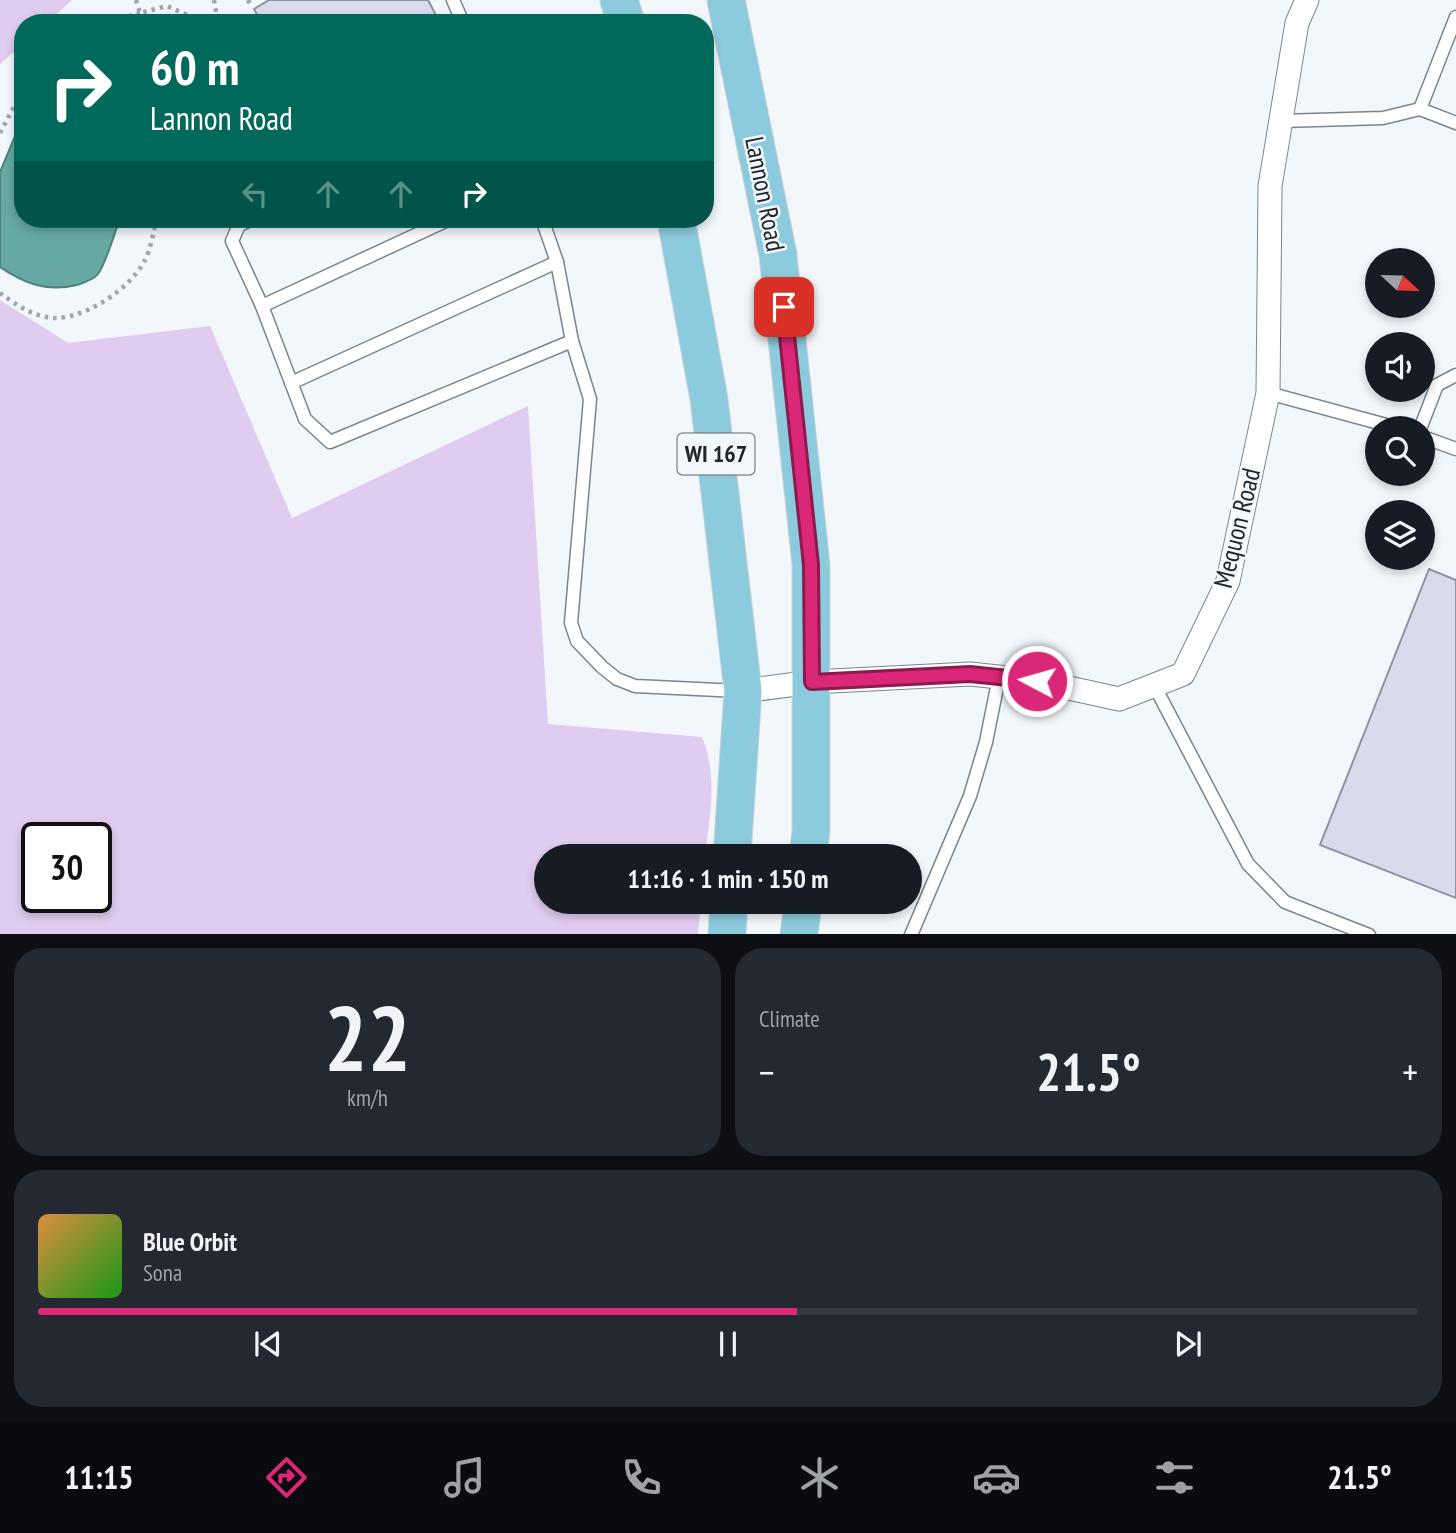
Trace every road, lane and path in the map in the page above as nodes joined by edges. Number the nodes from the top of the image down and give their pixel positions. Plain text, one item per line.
1 (136, 0) edge
2 (248, 0) edge
3 (726, 0) edge
4 (1307, 0) edge
5 (251, 6) dead end
6 (140, 13) junction
7 (136, 14) edge
8 (185, 14) edge
9 (1456, 18) edge
10 (14, 107) edge
11 (1420, 109) junction
12 (1281, 121) junction
13 (1456, 123) edge
14 (0, 133) edge
15 (154, 228) edge
16 (238, 228) edge
17 (431, 228) edge
18 (545, 228) edge
19 (678, 228) edge
20 (557, 261) junction
21 (0, 293) edge
22 (262, 306) junction
23 (572, 341) junction
24 (1456, 375) edge
25 (291, 383) junction
26 (1268, 393) junction
27 (1425, 416) edge
28 (1365, 419) edge
29 (1435, 441) edge
30 (1456, 449) edge
31 (999, 677) junction
32 (812, 682) junction
33 (1154, 685) junction
34 (743, 691) junction
35 (733, 844) edge
36 (809, 844) edge
37 (728, 914) edge
38 (801, 914) edge
39 (727, 934) edge
40 (799, 934) edge
41 (911, 934) edge
42 (1369, 934) edge

1 - 6 path
2 - 5 path
3 - 32 main road, Lannon Road
4 - 12 street, Mequon Road
6 - 7 path
6 - 8 path
9 - 11 lane
10 - 14 path
11 - 12 lane
11 - 13 lane
12 - 26 street, Mequon Road
15 - 21 path
16 - 22 lane
17 - 22 lane
18 - 20 lane
19 - 34 main road, WI 167
20 - 23 lane
20 - 25 lane
22 - 25 lane
23 - 25 lane
23 - 34 lane
24 - 27 lane
26 - 28 lane
26 - 33 street, Mequon Road
29 - 30 lane
31 - 32 street, Mequon Road
31 - 33 street, Mequon Road
31 - 41 lane
32 - 34 street, Mequon Road
32 - 36 main road
33 - 42 lane
34 - 35 main road, WI 167
37 - 39 main road
38 - 40 main road

